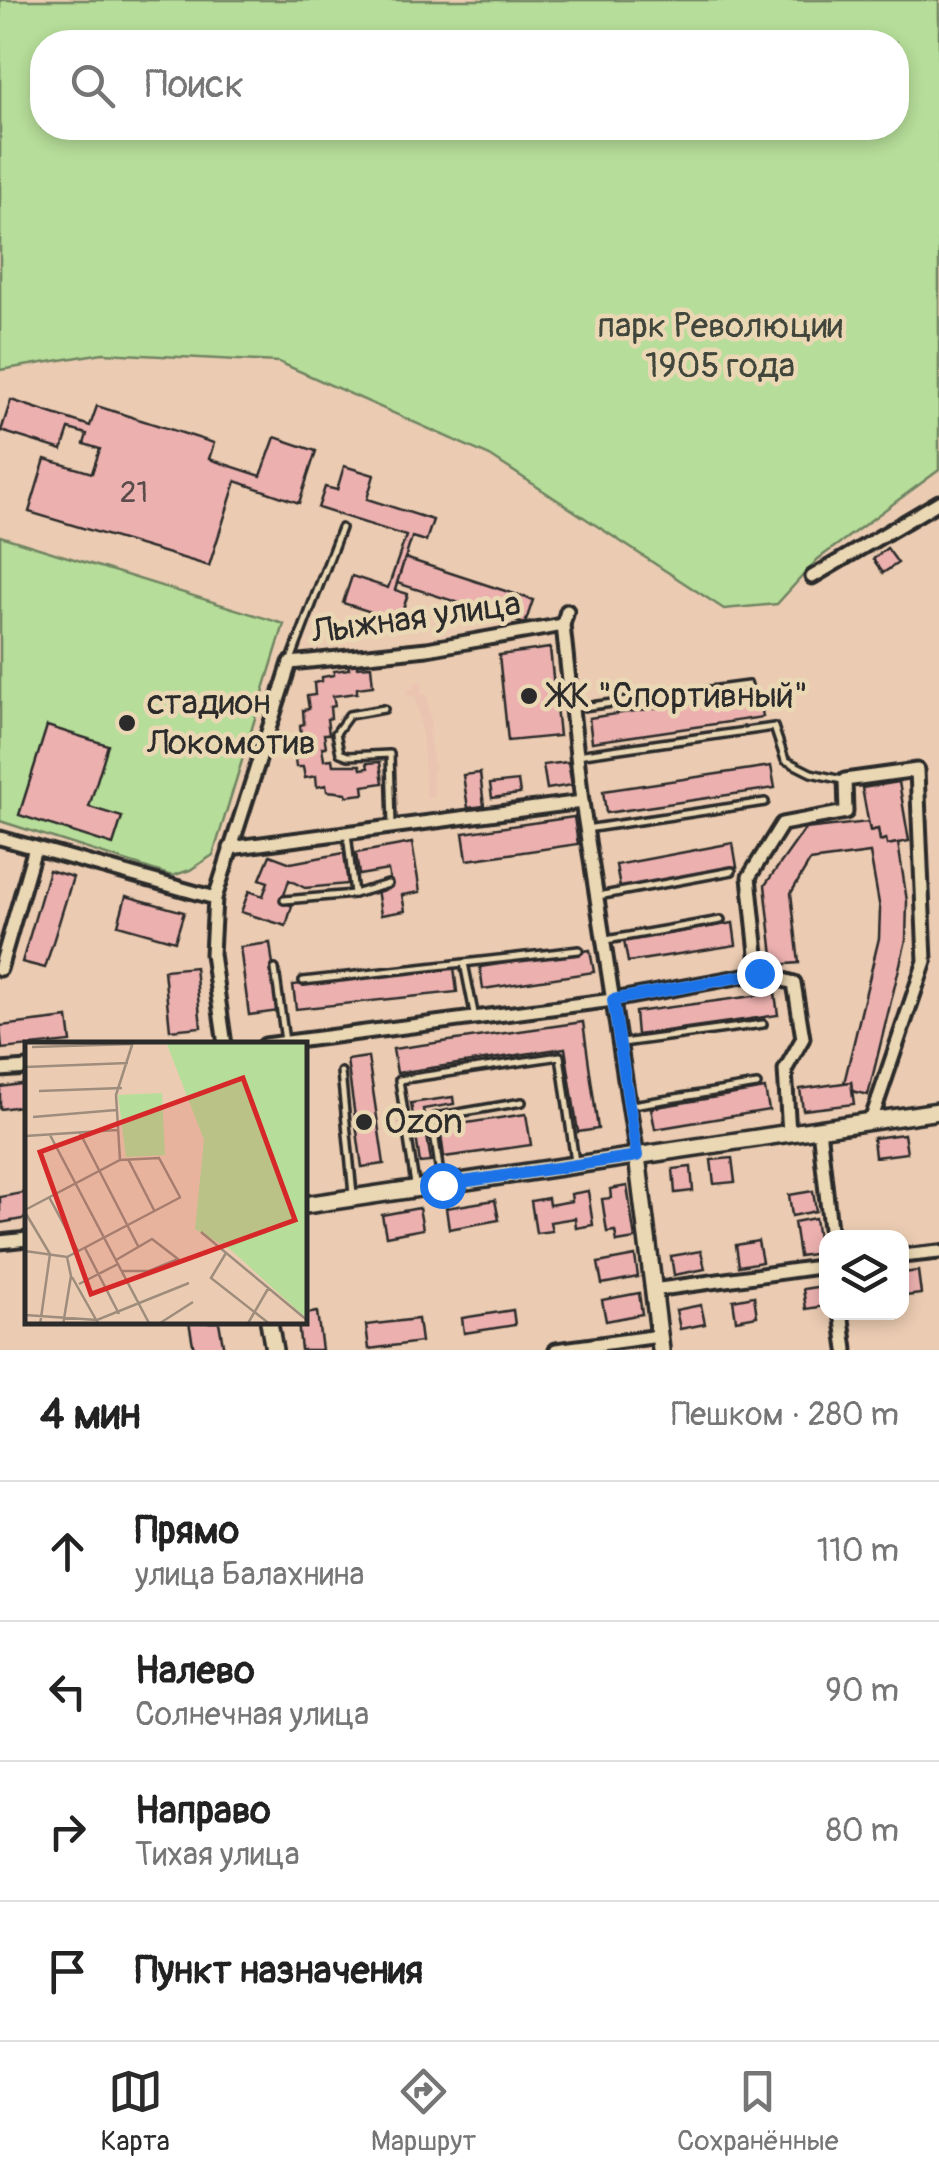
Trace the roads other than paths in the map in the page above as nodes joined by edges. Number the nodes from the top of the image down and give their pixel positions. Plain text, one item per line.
1 (939, 502) edge
2 (341, 528) dead end
3 (812, 577) dead end
4 (567, 611) dead end
5 (563, 625) junction
6 (290, 663) junction
7 (748, 685) dead end
8 (572, 708) junction
9 (384, 709) dead end
10 (577, 755) junction
11 (845, 780) junction
12 (582, 802) junction
13 (765, 802) dead end
14 (392, 826) junction
15 (586, 829) junction
16 (347, 832) junction
17 (0, 838) edge
18 (35, 848) junction
19 (230, 848) junction
20 (732, 871) dead end
21 (388, 884) dead end
22 (354, 894) junction
23 (597, 896) junction
24 (214, 898) junction
25 (284, 900) dead end
26 (721, 920) dead end
27 (604, 940) junction
28 (579, 950) dead end
29 (939, 959) edge
30 (925, 961) junction
31 (464, 963) junction
32 (0, 969) edge
33 (275, 969) dead end
34 (759, 973) junction
35 (302, 981) dead end
36 (613, 1000) junction
37 (475, 1018) junction
38 (763, 1024) dead end
39 (226, 1042) edge
40 (285, 1042) joint
41 (620, 1043) junction
42 (25, 1068) edge
43 (0, 1070) edge
44 (341, 1072) dead end
45 (757, 1085) dead end
46 (522, 1102) dead end
47 (630, 1106) junction
48 (939, 1111) edge
49 (872, 1121) junction
50 (820, 1128) junction
51 (789, 1133) junction
52 (637, 1156) junction
53 (576, 1165) junction
54 (442, 1185) junction
55 (415, 1189) junction
56 (354, 1198) junction
57 (308, 1205) edge
58 (830, 1230) edge
59 (25, 1239) edge
60 (0, 1242) edge
61 (939, 1252) edge
62 (909, 1255) edge
63 (819, 1267) edge
64 (653, 1290) junction
65 (842, 1320) edge
66 (270, 1325) edge
67 (660, 1343) edge
68 (274, 1350) edge
69 (556, 1350) edge
70 (846, 1350) edge

1 - 3 street
2 - 6 lane
4 - 5 street
5 - 6 street, Лыжная улица
5 - 8 street
6 - 19 street, Лыжная улица
7 - 8 lane
8 - 10 street
9 - 14 lane
10 - 11 lane
10 - 12 street
11 - 30 street
11 - 34 street
12 - 14 street
12 - 15 street
13 - 15 lane
14 - 16 street
15 - 23 street
16 - 19 street
16 - 22 lane
17 - 18 street
18 - 24 street
18 - 32 street
19 - 24 street, Лыжная улица
20 - 23 lane
21 - 22 lane
22 - 25 lane
23 - 27 street
24 - 39 street, Лыжная улица
26 - 27 lane
27 - 36 street
28 - 31 lane
29 - 30 street
30 - 49 street
31 - 35 lane
31 - 37 lane
33 - 40 lane
34 - 36 street
34 - 51 street
36 - 37 street
36 - 41 street
37 - 40 street
38 - 41 lane
41 - 47 street
42 - 43 street
44 - 56 lane
45 - 47 lane
46 - 54 lane
47 - 52 street
48 - 49 street
49 - 50 street
50 - 51 street
50 - 58 street
51 - 52 street
52 - 53 street
52 - 64 street
53 - 54 street
53 - 55 lane
54 - 55 street
55 - 56 street
56 - 57 street
59 - 60 street
61 - 62 street
63 - 64 street
64 - 67 street
65 - 70 street
66 - 68 street
67 - 69 street

